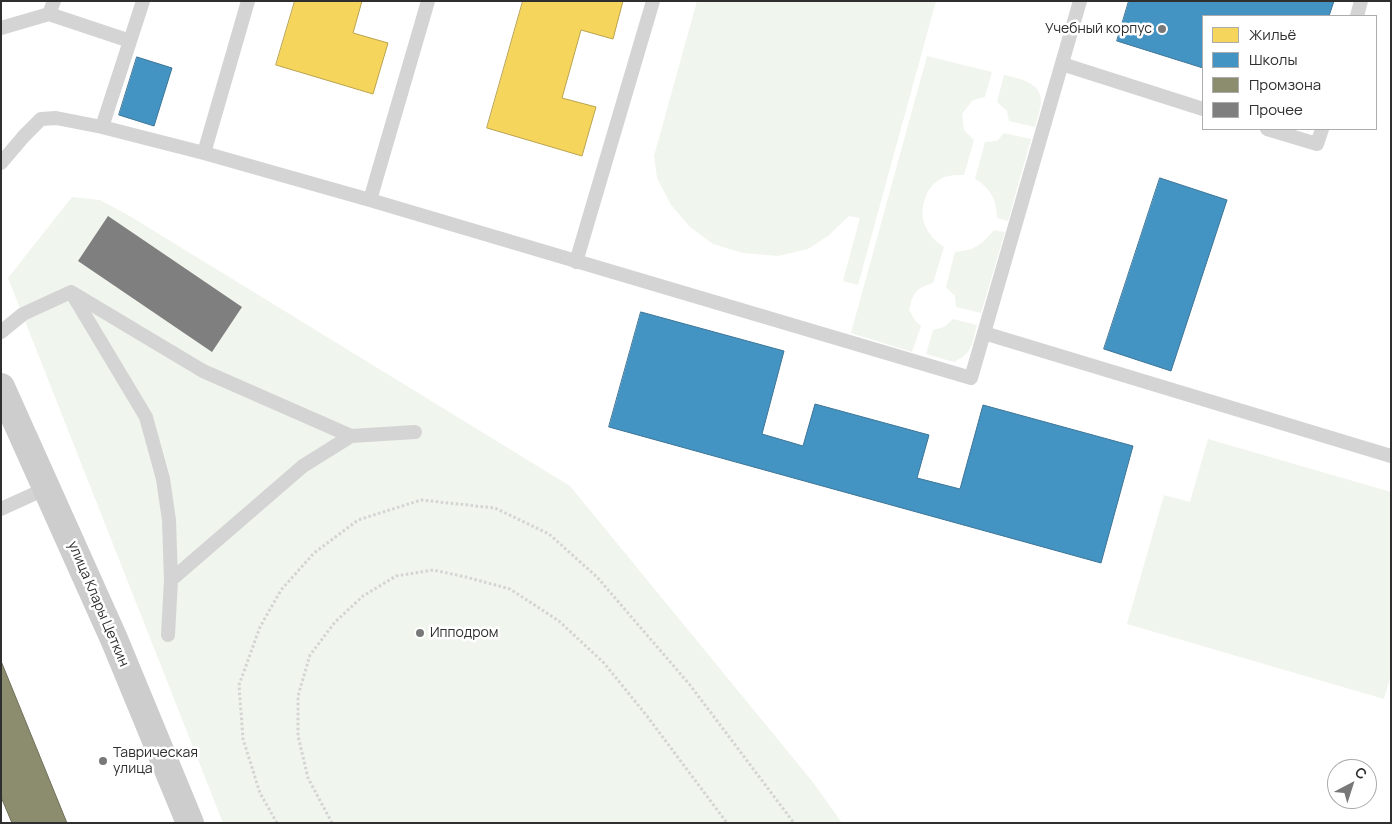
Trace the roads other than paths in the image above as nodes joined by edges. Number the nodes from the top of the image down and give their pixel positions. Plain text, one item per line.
1 (143, 1) edge
2 (248, 1) edge
3 (428, 1) edge
4 (653, 1) edge
5 (1080, 1) edge
6 (1362, 1) edge
7 (52, 8) edge
8 (1357, 15) edge
9 (1, 28) edge
10 (130, 41) junction
11 (1062, 64) junction
12 (1202, 109) edge
13 (102, 127) junction
14 (1270, 130) edge
15 (1322, 130) edge
16 (204, 153) junction
17 (1, 163) edge
18 (370, 200) junction
19 (576, 262) junction
20 (71, 292) junction
21 (1, 332) edge
22 (984, 333) junction
23 (1, 387) edge
24 (415, 432) dead end
25 (351, 436) junction
26 (1391, 456) edge
27 (47, 488) junction
28 (1, 509) edge
29 (171, 580) junction
30 (168, 635) dead end
31 (190, 823) edge

1 - 10 lane
2 - 16 lane
3 - 18 lane
4 - 19 lane
5 - 11 lane
6 - 8 lane
7 - 9 lane
7 - 10 lane
10 - 13 lane
11 - 12 lane
11 - 22 lane
13 - 16 lane
13 - 17 lane
14 - 15 lane
16 - 18 lane
18 - 19 lane
19 - 22 lane
20 - 21 lane
20 - 25 lane
20 - 29 lane
22 - 26 lane
23 - 27 street, улица Клары Цеткин
24 - 25 lane
25 - 29 lane
27 - 28 lane
27 - 31 street, улица Клары Цеткин
29 - 30 lane

